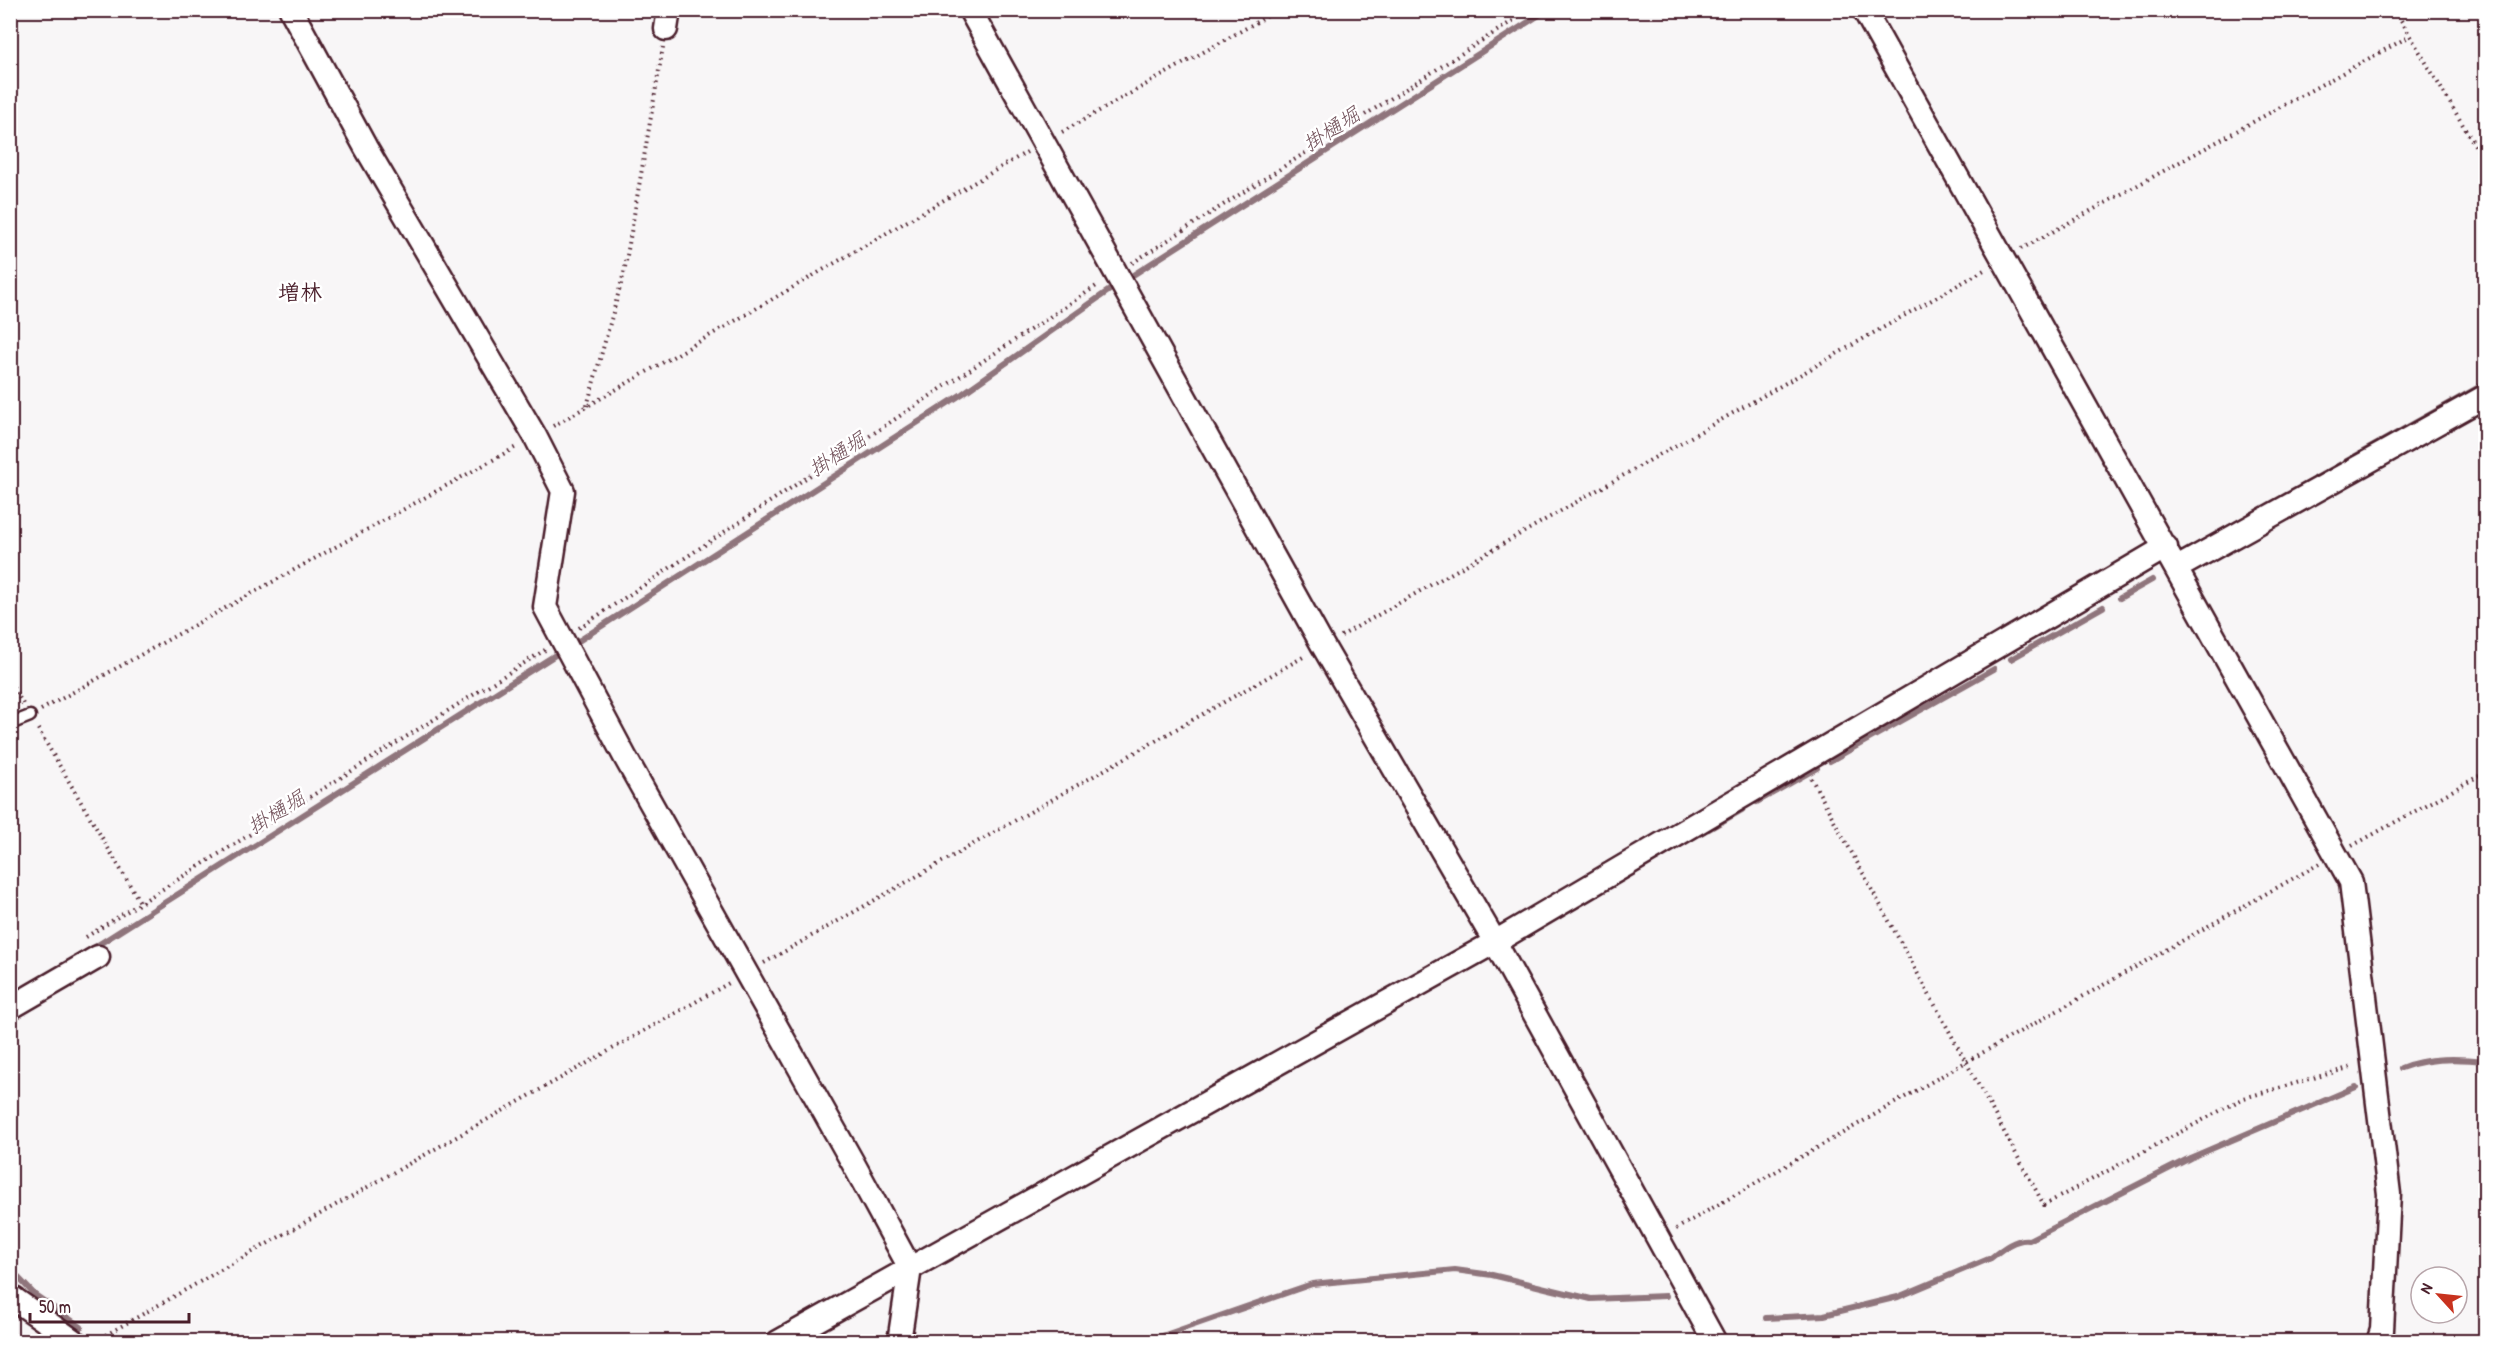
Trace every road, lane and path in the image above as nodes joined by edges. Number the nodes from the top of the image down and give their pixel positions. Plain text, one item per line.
1 (291, 10) edge
2 (970, 10) edge
3 (1278, 10) edge
4 (1530, 10) edge
5 (1864, 10) edge
6 (2395, 10) edge
7 (668, 20) edge
8 (2410, 36) junction
9 (1044, 142) junction
10 (2486, 164) edge
11 (2004, 259) junction
12 (1120, 279) junction
13 (2486, 396) edge
14 (587, 406) junction
15 (535, 436) junction
16 (2166, 548) junction
17 (2177, 568) junction
18 (564, 645) junction
19 (1323, 646) junction
20 (10, 682) edge
21 (30, 716) junction
22 (10, 724) edge
23 (1802, 761) junction
24 (2486, 772) edge
25 (2336, 855) junction
26 (141, 904) junction
27 (81, 940) dead end
28 (1495, 942) junction
29 (98, 957) dead end
30 (746, 974) junction
31 (10, 1008) edge
32 (2373, 1061) junction
33 (1966, 1062) junction
34 (1659, 1239) junction
35 (910, 1269) junction
36 (10, 1296) edge
37 (75, 1341) edge
38 (94, 1341) edge
39 (778, 1341) edge
40 (899, 1341) edge
41 (1715, 1341) edge
42 (2378, 1341) edge

1 - 15 street
2 - 9 street
3 - 9 path
4 - 12 path
5 - 11 street
6 - 8 path
7 - 14 path
8 - 10 path
8 - 11 path
9 - 12 street
9 - 14 path
11 - 16 street
11 - 19 path
12 - 18 path
12 - 19 street
13 - 17 street
14 - 15 path
15 - 18 street
15 - 21 path
16 - 17 street
16 - 23 street
17 - 25 street
18 - 26 path
18 - 30 street
19 - 28 street
19 - 30 path
20 - 21 path
21 - 22 lane
21 - 26 path
23 - 28 street
23 - 33 path
24 - 25 path
25 - 32 street
25 - 33 path
26 - 27 path
28 - 34 street
28 - 35 street
29 - 31 street
30 - 35 street
30 - 38 path
32 - 33 path
32 - 42 street
33 - 34 path
34 - 41 street
35 - 39 street
35 - 40 street
36 - 37 street

